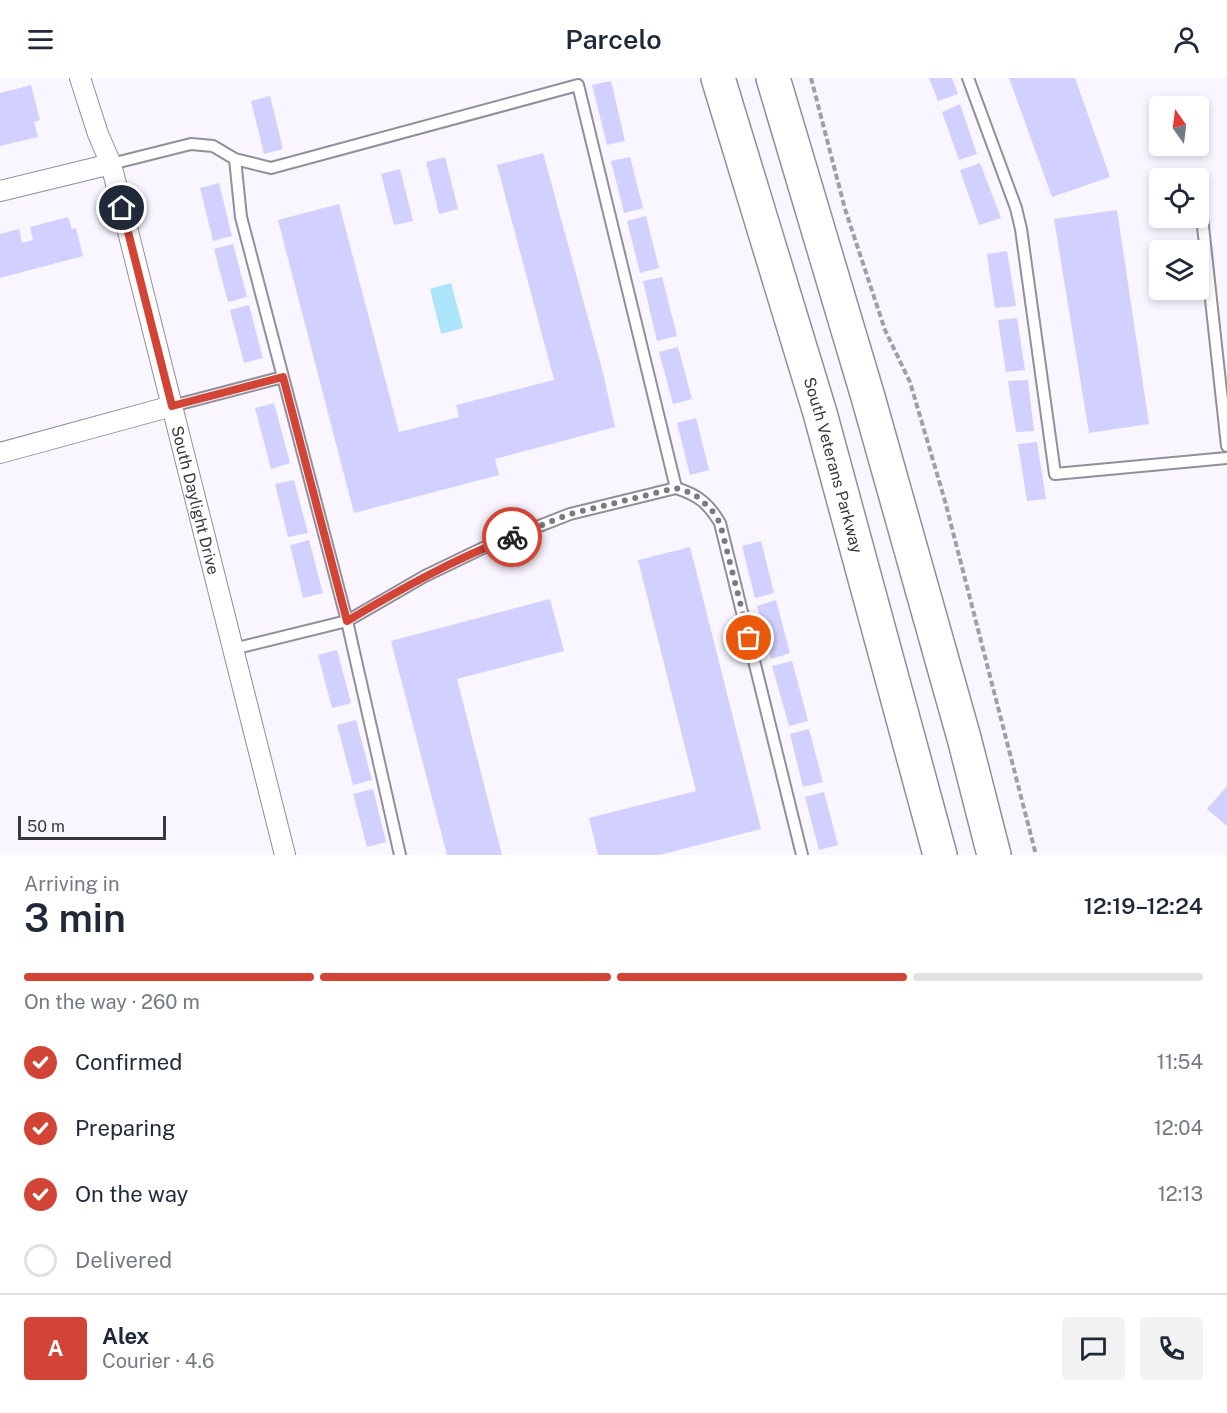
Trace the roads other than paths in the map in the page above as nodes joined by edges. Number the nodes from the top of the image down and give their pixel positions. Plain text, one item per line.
1 (80, 78) edge
2 (718, 78) edge
3 (773, 78) edge
4 (968, 78) edge
5 (235, 159) junction
6 (111, 164) junction
7 (0, 191) edge
8 (1204, 228) edge
9 (283, 377) junction
10 (172, 406) junction
11 (1227, 446) edge
12 (0, 453) edge
13 (1227, 458) edge
14 (676, 488) junction
15 (347, 621) junction
16 (233, 649) junction
17 (285, 855) edge
18 (400, 855) edge
19 (802, 855) edge
20 (940, 855) edge
21 (994, 855) edge

1 - 6 street, South Daylight Drive
2 - 20 highway, South Veterans Parkway
3 - 21 highway
4 - 13 lane
5 - 6 lane
5 - 9 lane
5 - 14 lane
6 - 7 street
6 - 10 street, South Daylight Drive
8 - 11 lane
9 - 10 lane
9 - 15 lane
10 - 12 street
10 - 16 street, South Daylight Drive
14 - 15 lane
14 - 19 lane
15 - 16 lane
15 - 18 lane
16 - 17 street, South Daylight Drive

